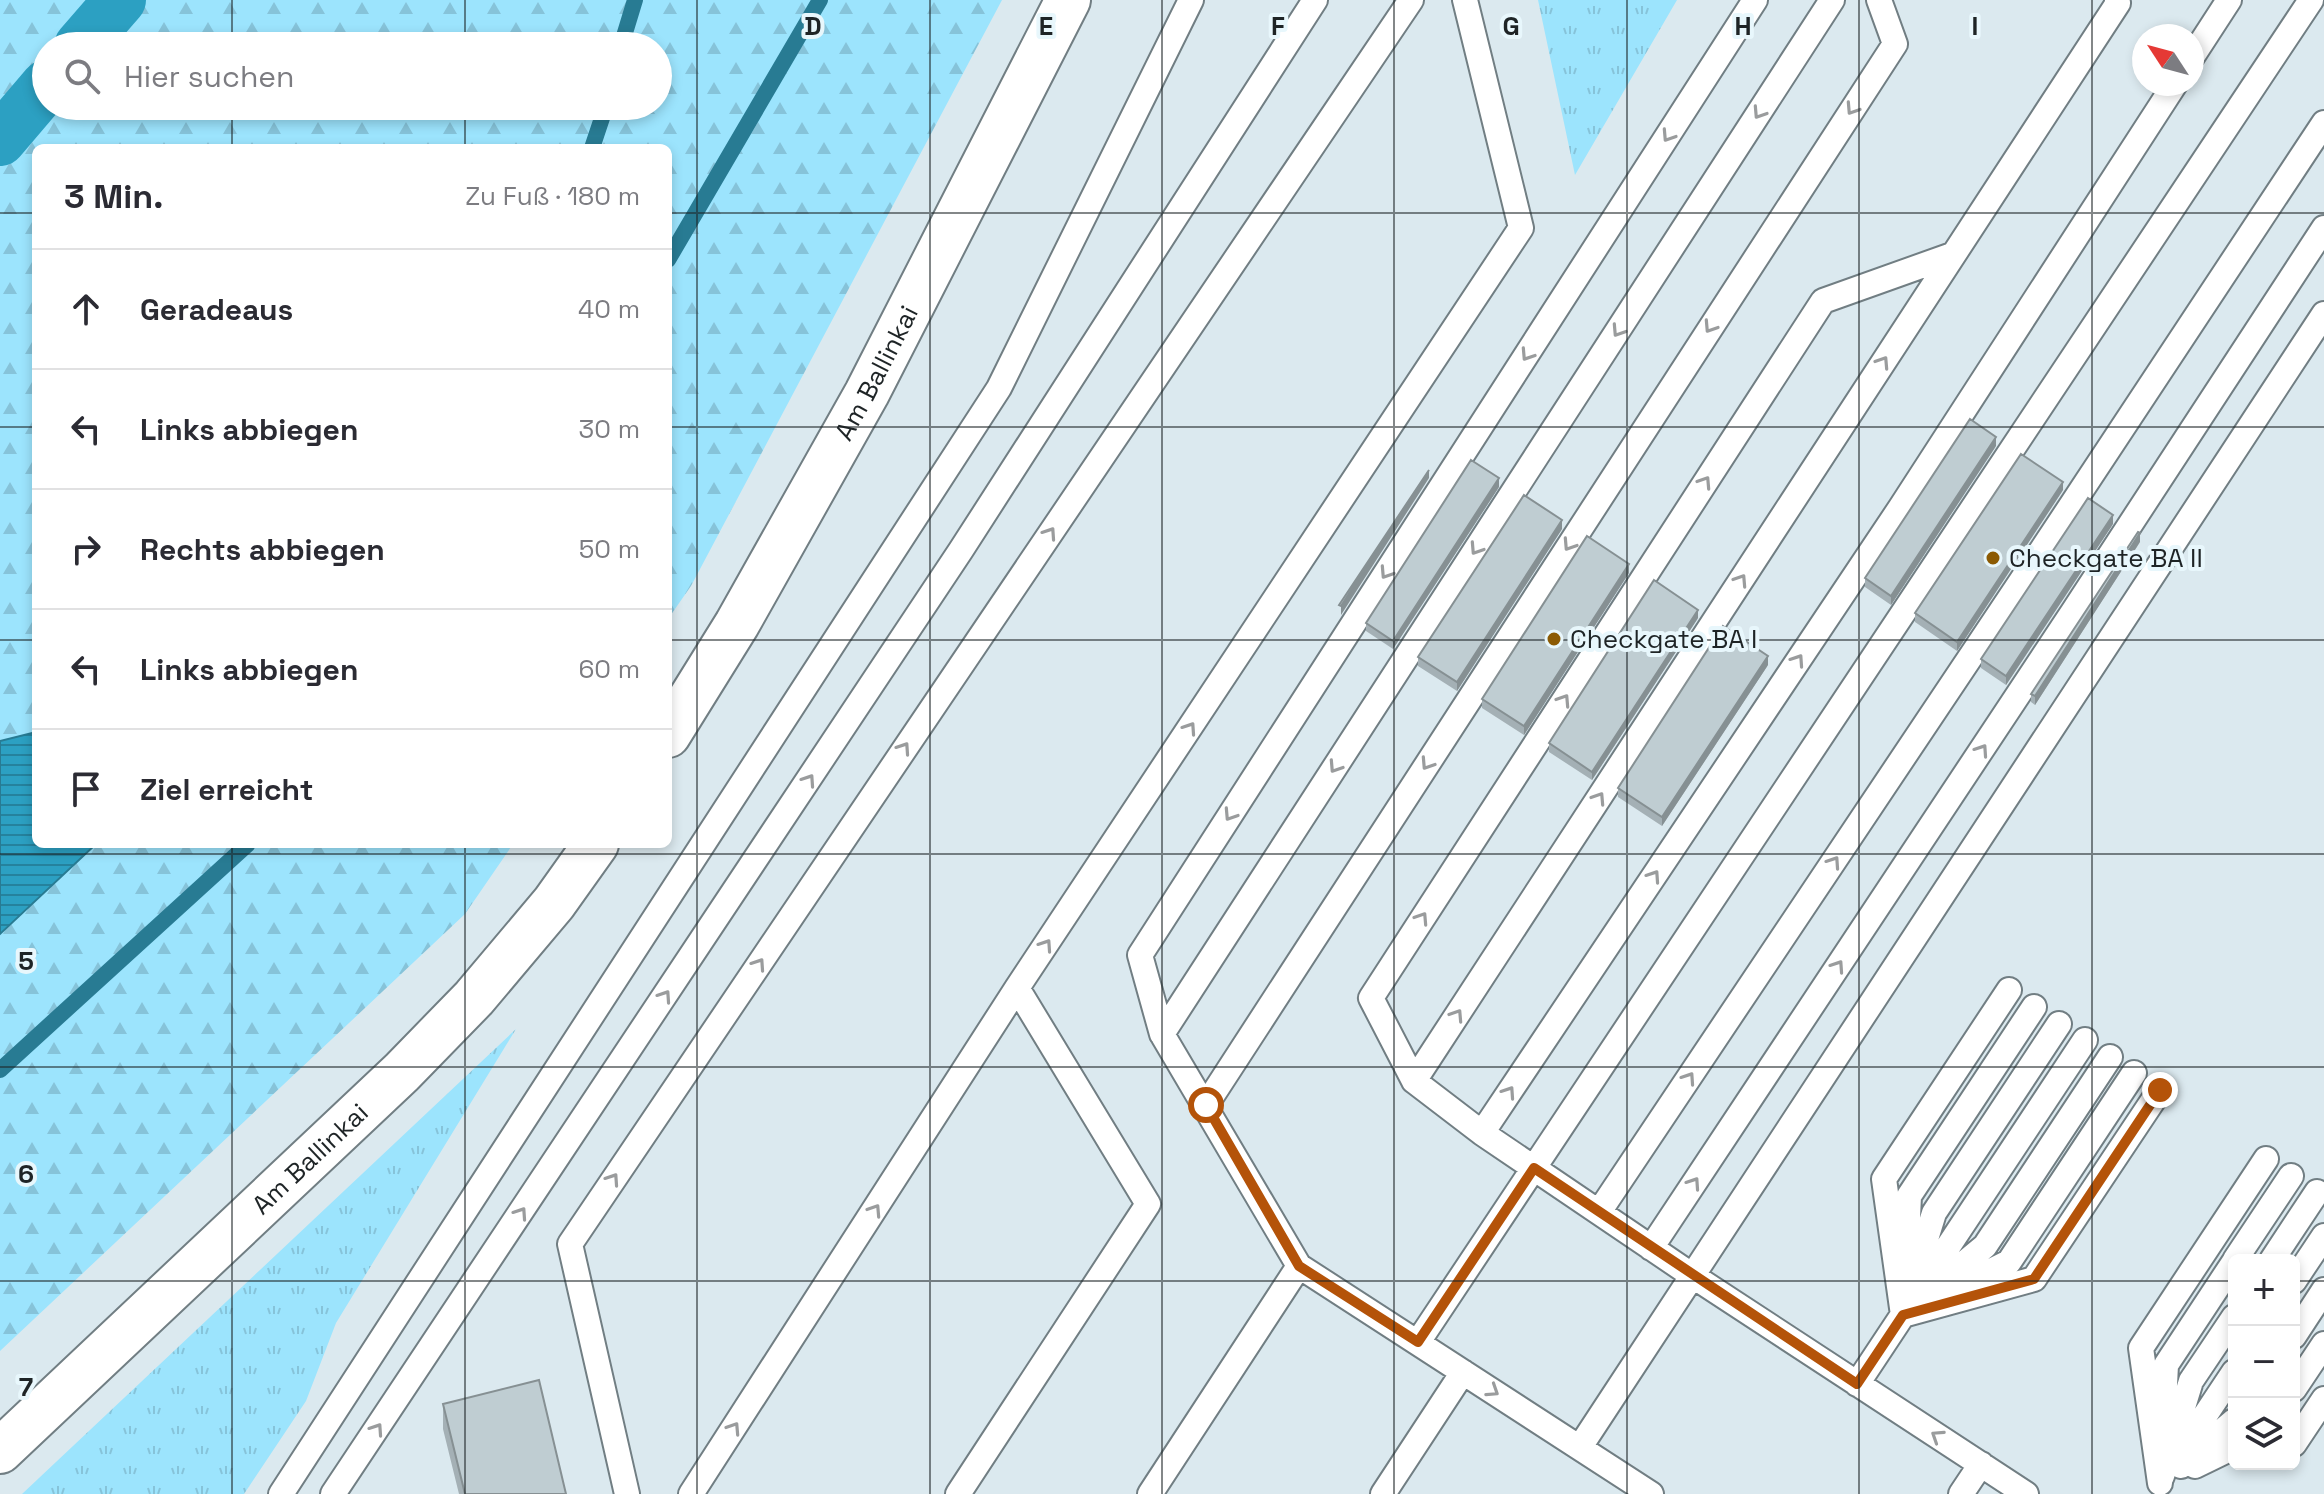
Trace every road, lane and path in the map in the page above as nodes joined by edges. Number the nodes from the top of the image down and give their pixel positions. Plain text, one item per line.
1 (1068, 0) edge
2 (1191, 0) edge
3 (1315, 0) edge
4 (1411, 0) edge
5 (1465, 0) edge
6 (1755, 0) edge
7 (1832, 0) edge
8 (1879, 0) edge
9 (2117, 0) edge
10 (2229, 0) edge
11 (2311, 0) edge
12 (2204, 39) edge
13 (2167, 96) edge
14 (2324, 123) edge
15 (2324, 228) edge
16 (1952, 255) junction
17 (2324, 314) edge
18 (672, 729) edge
19 (593, 848) edge
20 (1017, 988) junction
21 (2009, 990) dead end
22 (2034, 1007) dead end
23 (2059, 1024) dead end
24 (1162, 1034) junction
25 (2085, 1040) dead end
26 (2110, 1057) dead end
27 (2134, 1073) dead end
28 (1414, 1081) junction
29 (2160, 1090) dead end
30 (1206, 1105) junction
31 (1482, 1133) junction
32 (2266, 1159) dead end
33 (1534, 1168) junction
34 (2291, 1176) dead end
35 (2317, 1192) dead end
36 (1599, 1212) junction
37 (2324, 1236) edge
38 (1651, 1248) junction
39 (2240, 1254) edge
40 (2276, 1254) edge
41 (1299, 1266) junction
42 (2228, 1272) edge
43 (2300, 1272) edge
44 (1693, 1276) junction
45 (2324, 1290) edge
46 (1903, 1315) junction
47 (2228, 1326) edge
48 (2300, 1327) edge
49 (1418, 1342) junction
50 (2324, 1344) edge
51 (1463, 1372) junction
52 (2300, 1380) edge
53 (2228, 1381) edge
54 (1857, 1384) junction
55 (2324, 1399) edge
56 (2228, 1426) edge
57 (2300, 1435) edge
58 (1580, 1447) junction
59 (2228, 1450) edge
60 (0, 1451) edge
61 (1981, 1464) junction
62 (2228, 1465) edge
63 (2157, 1488) edge
64 (281, 1494) edge
65 (333, 1494) edge
66 (627, 1494) edge
67 (691, 1494) edge
68 (958, 1494) edge
69 (1150, 1494) edge
70 (1383, 1494) edge
71 (1651, 1494) edge
72 (1961, 1494) edge
73 (2026, 1494) edge

1 - 18 street, Am Ballinkai
2 - 64 lane
65 -> 3 lane
66 -> 4 lane
20 -> 5 lane
6 -> 24 lane
7 -> 24 lane
8 -> 30 lane
9 - 16 lane
10 - 12 lane
11 - 33 lane
31 -> 13 lane
36 -> 14 lane
38 -> 15 lane
28 -> 16 lane
28 -> 16 lane
17 - 44 lane
19 - 60 street, Am Ballinkai
67 -> 20 lane
20 - 68 lane
21 - 46 lane
22 - 46 lane
23 - 46 lane
24 - 30 lane
25 - 46 lane
26 - 46 lane
27 - 46 lane
28 - 31 lane
29 - 46 lane
30 - 41 lane
31 - 33 lane
32 - 63 lane
33 - 36 lane
33 - 49 lane
34 - 39 lane
35 - 40 lane
36 - 38 lane
37 - 43 lane
38 - 44 lane
41 - 49 lane
41 - 69 lane
42 - 63 lane
44 - 54 lane
44 - 58 lane
45 - 48 lane
46 - 54 lane
47 - 63 lane
49 - 51 lane
50 - 52 lane
51 -> 58 lane
51 - 70 lane
53 - 63 lane
61 -> 54 lane
55 - 57 lane
56 - 63 lane
58 - 71 lane
59 - 63 lane
61 - 72 lane
61 - 73 lane
62 - 63 lane

